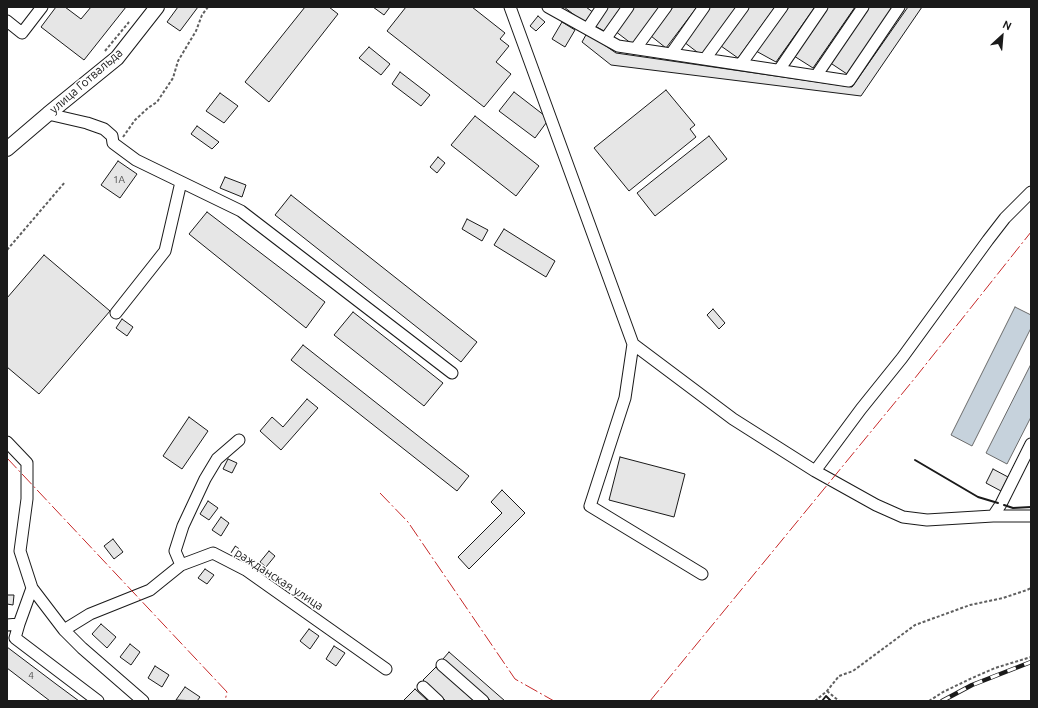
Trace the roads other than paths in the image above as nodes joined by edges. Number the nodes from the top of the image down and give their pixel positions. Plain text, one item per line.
1 (42, 7) edge
2 (157, 7) edge
3 (510, 7) edge
4 (548, 7) edge
5 (628, 7) edge
6 (666, 7) edge
7 (704, 7) edge
8 (742, 7) edge
9 (782, 7) edge
10 (822, 7) edge
11 (863, 7) edge
12 (899, 7) edge
13 (599, 8) edge
14 (7, 21) edge
15 (588, 28) junction
16 (606, 38) junction
17 (636, 48) junction
18 (671, 54) junction
19 (705, 59) junction
20 (741, 64) junction
21 (779, 70) junction
22 (816, 76) junction
23 (48, 114) junction
24 (7, 149) edge
25 (181, 182) junction
26 (1031, 192) edge
27 (116, 313) dead end
28 (633, 344) junction
29 (452, 373) dead end
30 (239, 440) dead end
31 (7, 442) edge
32 (1031, 444) edge
33 (815, 471) junction
34 (993, 516) junction
35 (1031, 516) edge
36 (181, 565) junction
37 (702, 574) dead end
38 (32, 588) junction
39 (19, 624) junction
40 (7, 625) edge
41 (64, 630) junction
42 (442, 665) dead end
43 (386, 669) dead end
44 (423, 687) dead end
45 (98, 701) edge
46 (143, 701) edge
47 (438, 701) edge
48 (483, 701) edge

1 - 14 street
2 - 23 main road, улица Готвальда
3 - 28 street
4 - 15 street
5 - 16 street
6 - 17 street
7 - 18 street
8 - 19 street
9 - 20 street
10 - 21 street
11 - 22 street
12 - 22 street
13 - 15 street
15 - 16 street
16 - 17 street
17 - 18 street
18 - 19 street
19 - 20 street
20 - 21 street
21 - 22 street
23 - 24 main road, улица Готвальда
23 - 25 street
25 - 27 street
25 - 29 street
26 - 33 street
28 - 33 street
28 - 37 street
30 - 36 street
31 - 38 street
32 - 34 street
33 - 34 street
34 - 35 street
36 - 41 street, Гражданская улица
36 - 43 street, Гражданская улица
38 - 39 street
38 - 41 street
39 - 40 street
39 - 45 street
41 - 46 street
42 - 48 street
44 - 47 street

